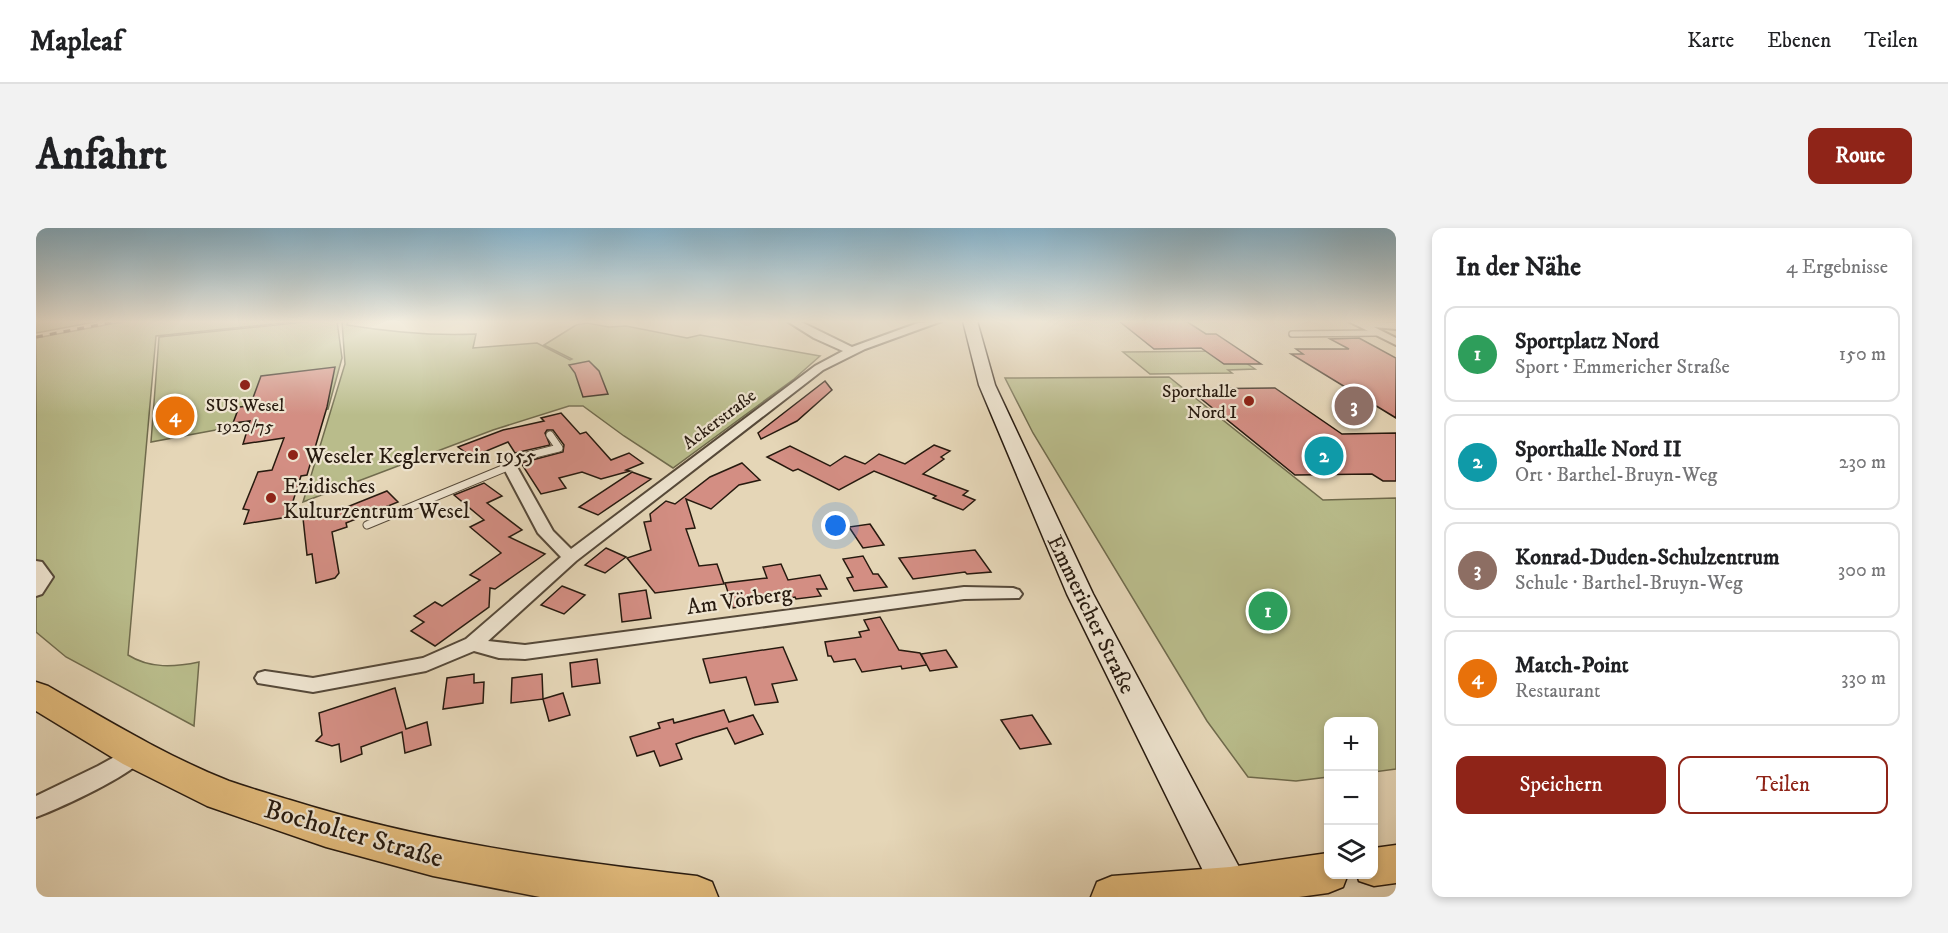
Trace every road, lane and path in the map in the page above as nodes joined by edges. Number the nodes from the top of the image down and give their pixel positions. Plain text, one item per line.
1 (850, 352) edge
2 (978, 352) edge
3 (550, 435) dead end
4 (508, 463) junction
5 (367, 525) dead end
6 (570, 557) junction
7 (36, 567) edge
8 (36, 590) edge
9 (1013, 594) dead end
10 (473, 644) junction
11 (265, 678) dead end
12 (36, 695) edge
13 (136, 754) junction
14 (36, 807) edge
15 (1396, 864) edge
16 (1378, 866) edge
17 (1324, 874) edge
18 (1233, 892) edge
19 (697, 897) edge
20 (1113, 897) edge

1 - 6 street, Ackerstraße
2 - 18 main road, Emmericher Straße
3 - 4 lane
4 - 5 lane
4 - 6 street
6 - 10 street, Ackerstraße
7 - 8 street
9 - 10 street, Am Vörberg
10 - 11 street, Ackerstraße
12 - 13 main road, Bocholter Straße
13 - 14 street
13 - 19 main road, Bocholter Straße
15 - 16 main road
17 - 18 main road
18 - 20 main road

